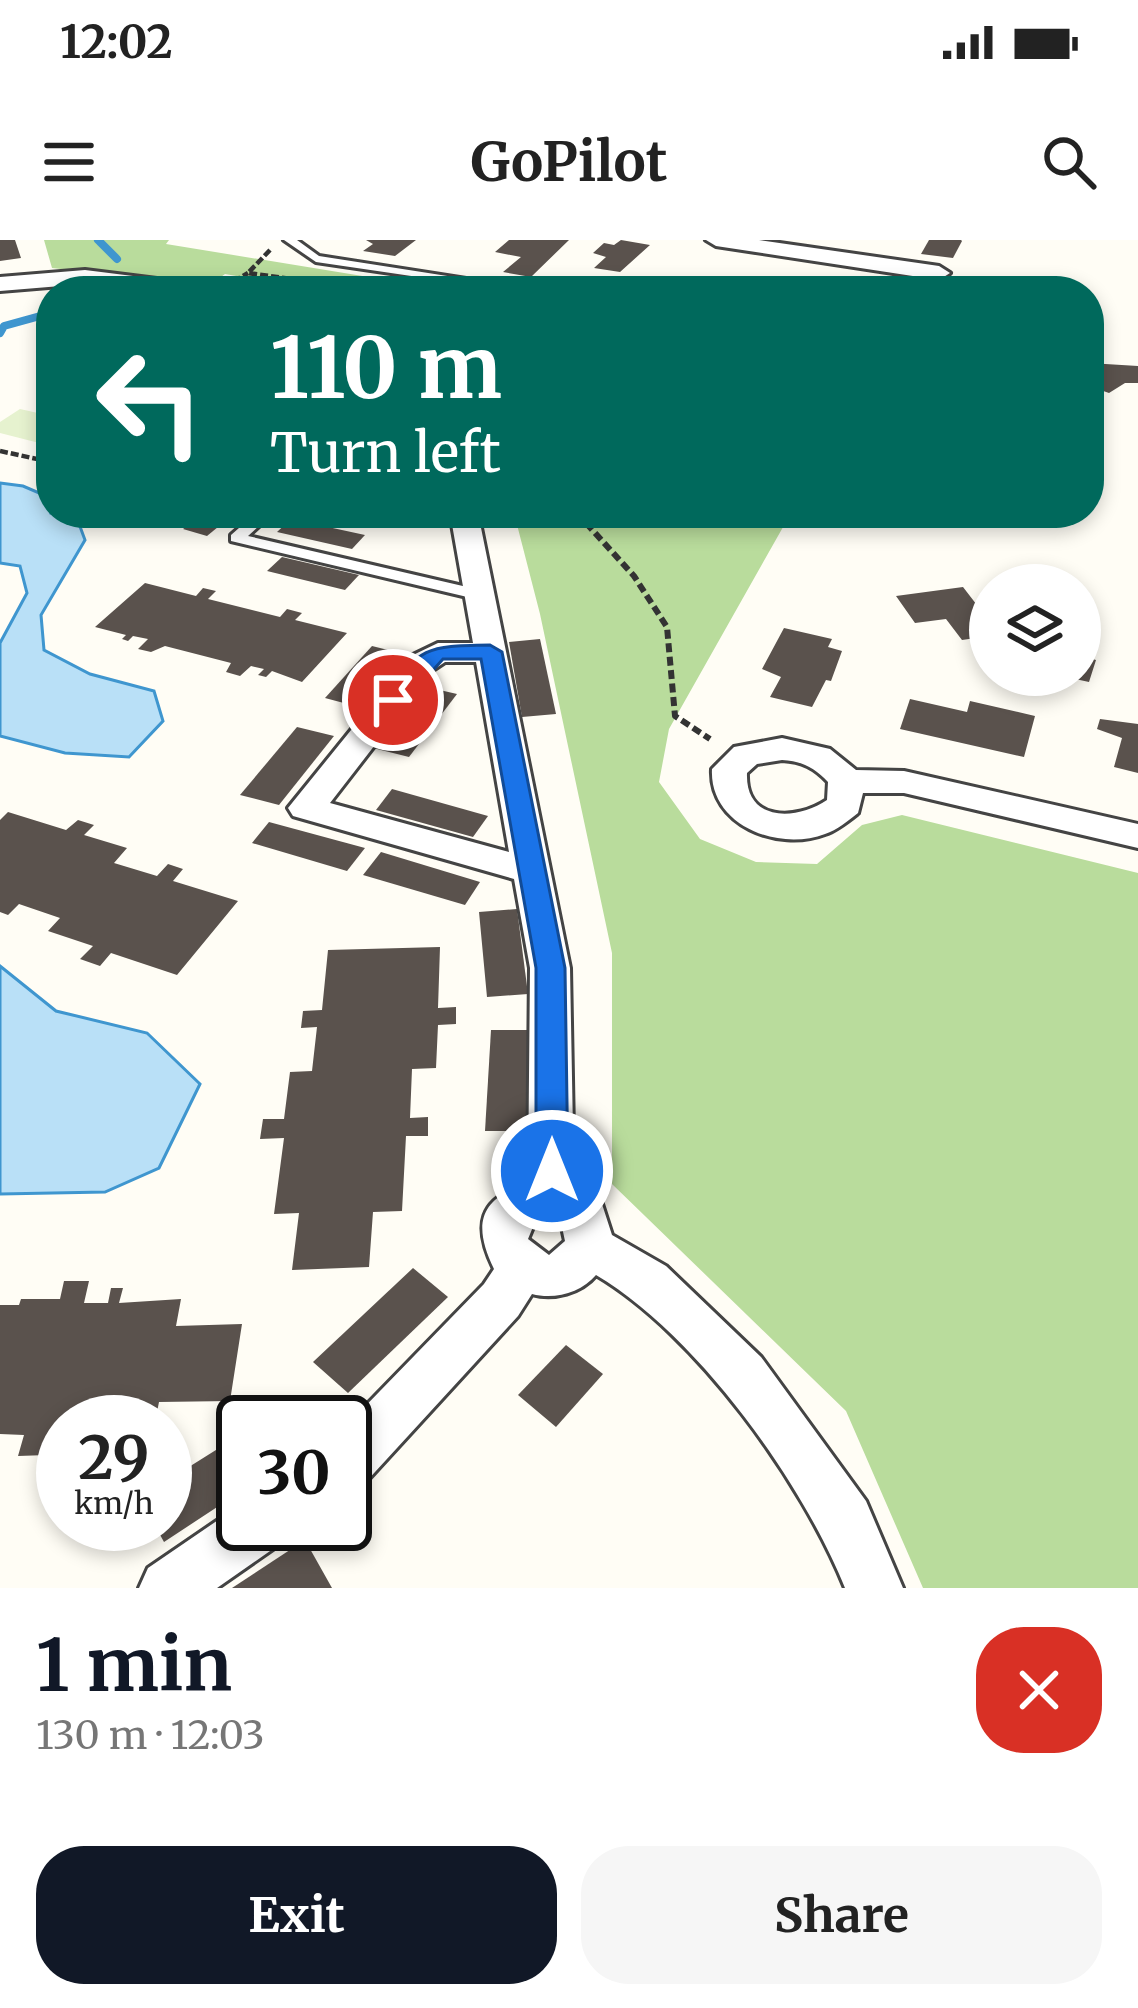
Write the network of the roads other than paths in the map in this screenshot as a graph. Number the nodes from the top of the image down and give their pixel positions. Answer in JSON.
{"nodes":[{"id":1,"x":290,"y":240,"type":"edge"},
{"id":2,"x":716,"y":240,"type":"edge"},
{"id":3,"x":939,"y":273,"type":"dead end"},
{"id":4,"x":434,"y":276,"type":"edge"},
{"id":5,"x":36,"y":281,"type":"edge"},
{"id":6,"x":0,"y":284,"type":"edge"},
{"id":7,"x":248,"y":528,"type":"edge"},
{"id":8,"x":467,"y":528,"type":"edge"},
{"id":9,"x":480,"y":595,"type":"junction"},
{"id":10,"x":490,"y":652,"type":"junction"},
{"id":11,"x":847,"y":781,"type":"junction"},
{"id":12,"x":1138,"y":836,"type":"edge"},
{"id":13,"x":532,"y":871,"type":"junction"},
{"id":14,"x":551,"y":1198,"type":"junction"},
{"id":15,"x":590,"y":1247,"type":"junction"},
{"id":16,"x":521,"y":1269,"type":"junction"},
{"id":17,"x":372,"y":1436,"type":"edge"},
{"id":18,"x":221,"y":1551,"type":"edge"},
{"id":19,"x":168,"y":1588,"type":"edge"},
{"id":20,"x":874,"y":1588,"type":"edge"}],
"edges":[{"from":1,"to":4,"type":"lane"},
{"from":2,"to":3,"type":"street"},
{"from":5,"to":6,"type":"street"},
{"from":7,"to":9,"type":"lane"},
{"from":8,"to":9,"type":"street"},
{"from":9,"to":10,"type":"street"},
{"from":10,"to":13,"type":"street"},
{"from":10,"to":13,"type":"street"},
{"from":11,"to":11,"type":"street"},
{"from":11,"to":12,"type":"street"},
{"from":13,"to":14,"type":"street"},
{"from":14,"to":15,"type":"street"},
{"from":14,"to":16,"type":"street"},
{"from":15,"to":16,"type":"street"},
{"from":15,"to":20,"type":"street"},
{"from":16,"to":17,"type":"street"},
{"from":18,"to":19,"type":"street"}]}
